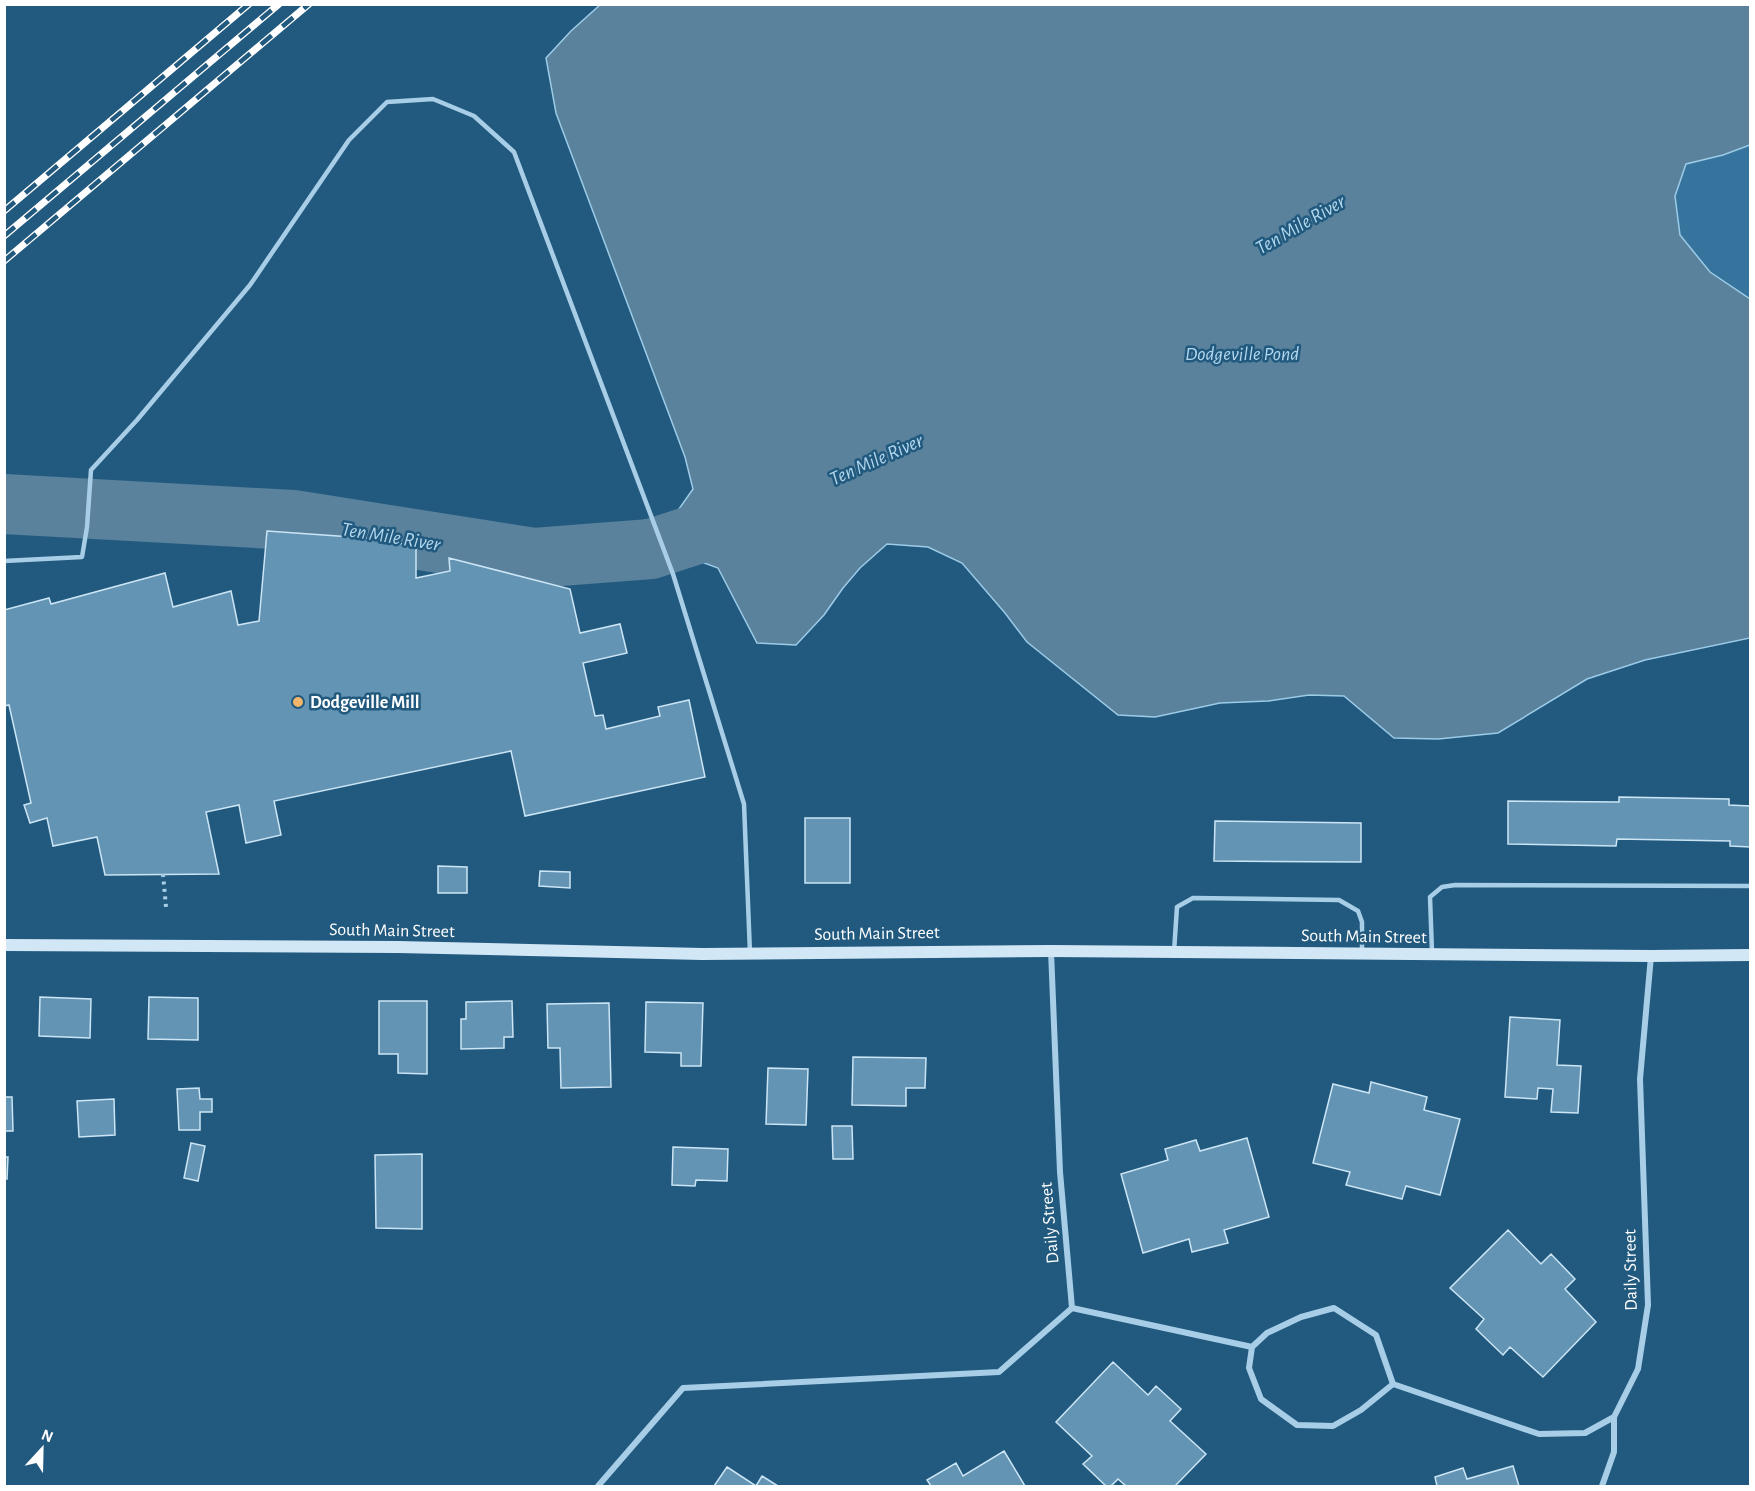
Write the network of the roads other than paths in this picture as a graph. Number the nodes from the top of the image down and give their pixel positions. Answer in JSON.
{"nodes":[{"id":1,"x":4,"y":561,"type":"edge"},
{"id":2,"x":1750,"y":886,"type":"edge"},
{"id":3,"x":4,"y":945,"type":"edge"},
{"id":4,"x":1051,"y":951,"type":"junction"},
{"id":5,"x":1173,"y":952,"type":"junction"},
{"id":6,"x":750,"y":953,"type":"junction"},
{"id":7,"x":1362,"y":954,"type":"junction"},
{"id":8,"x":1432,"y":955,"type":"junction"},
{"id":9,"x":1750,"y":955,"type":"edge"},
{"id":10,"x":1651,"y":956,"type":"junction"},
{"id":11,"x":1072,"y":1308,"type":"junction"},
{"id":12,"x":1252,"y":1347,"type":"junction"},
{"id":13,"x":1393,"y":1384,"type":"junction"},
{"id":14,"x":1614,"y":1417,"type":"junction"},
{"id":15,"x":598,"y":1486,"type":"edge"},
{"id":16,"x":1602,"y":1486,"type":"edge"}],
"edges":[{"from":1,"to":6,"type":"lane"},
{"from":2,"to":8,"type":"lane"},
{"from":3,"to":6,"type":"main road","name":"South Main Street"},
{"from":4,"to":5,"type":"main road","name":"South Main Street"},
{"from":4,"to":6,"type":"main road","name":"South Main Street"},
{"from":4,"to":11,"type":"street","name":"Daily Street"},
{"from":5,"to":7,"type":"main road","name":"South Main Street"},
{"from":5,"to":7,"type":"lane"},
{"from":7,"to":8,"type":"main road","name":"South Main Street"},
{"from":8,"to":10,"type":"main road","name":"South Main Street"},
{"from":9,"to":10,"type":"main road","name":"South Main Street"},
{"from":10,"to":14,"type":"street","name":"Daily Street"},
{"from":11,"to":12,"type":"street"},
{"from":11,"to":15,"type":"street"},
{"from":12,"to":13,"type":"street"},
{"from":12,"to":13,"type":"street"},
{"from":13,"to":14,"type":"street"},
{"from":14,"to":16,"type":"street"}]}
